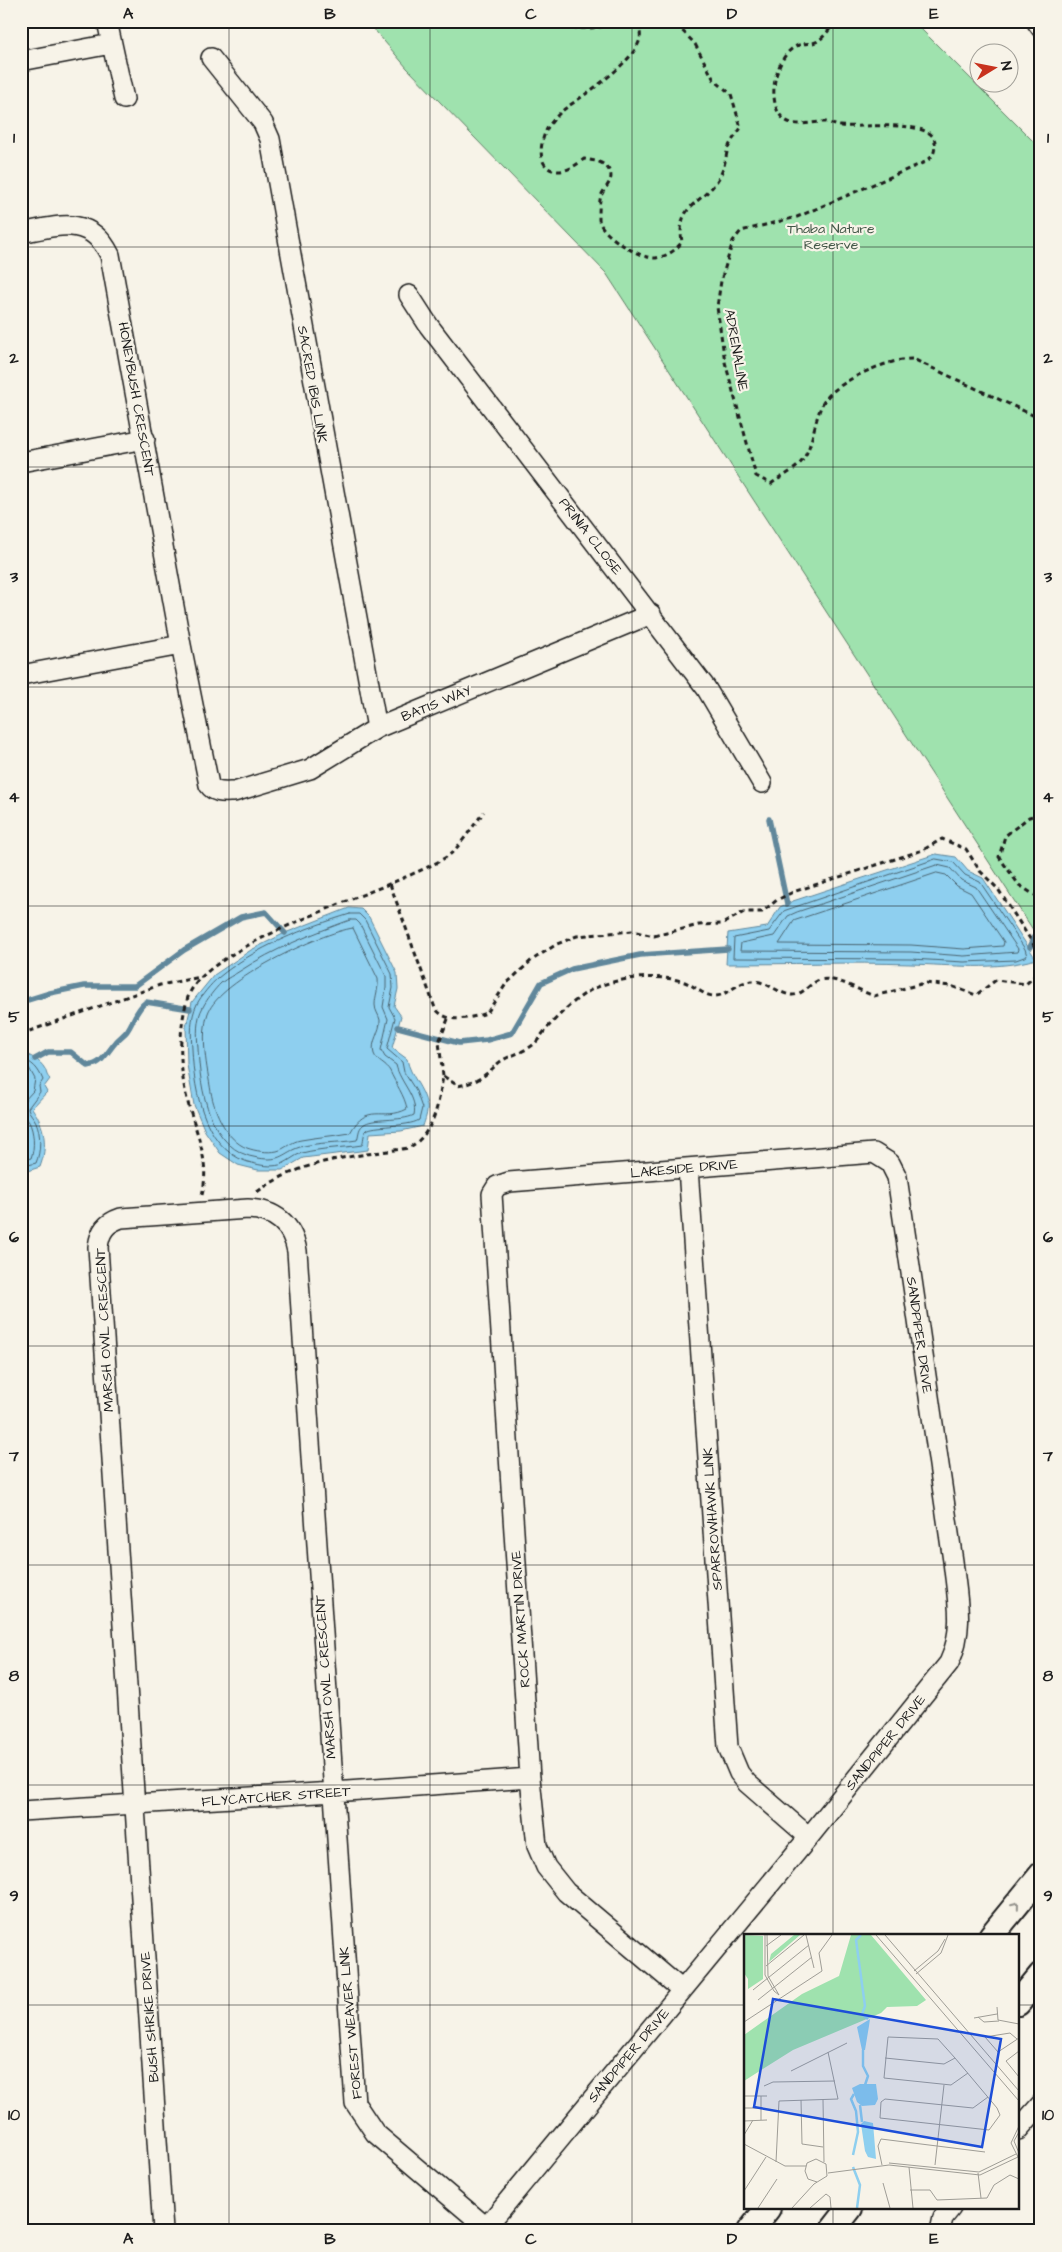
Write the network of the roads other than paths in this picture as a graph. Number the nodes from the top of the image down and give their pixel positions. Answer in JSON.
{"nodes":[{"id":1,"x":107,"y":21,"type":"edge"},
{"id":2,"x":1036,"y":21,"type":"edge"},
{"id":3,"x":1041,"y":28,"type":"edge"},
{"id":4,"x":111,"y":44,"type":"junction"},
{"id":5,"x":211,"y":58,"type":"dead end"},
{"id":6,"x":21,"y":61,"type":"edge"},
{"id":7,"x":124,"y":99,"type":"dead end"},
{"id":8,"x":21,"y":233,"type":"edge"},
{"id":9,"x":409,"y":295,"type":"dead end"},
{"id":10,"x":145,"y":439,"type":"junction"},
{"id":11,"x":21,"y":462,"type":"edge"},
{"id":12,"x":651,"y":614,"type":"junction"},
{"id":13,"x":181,"y":644,"type":"junction"},
{"id":14,"x":21,"y":675,"type":"edge"},
{"id":15,"x":377,"y":728,"type":"junction"},
{"id":16,"x":762,"y":784,"type":"dead end"},
{"id":17,"x":222,"y":792,"type":"joint"},
{"id":18,"x":871,"y":1152,"type":"joint"},
{"id":19,"x":688,"y":1168,"type":"junction"},
{"id":20,"x":497,"y":1186,"type":"joint"},
{"id":21,"x":530,"y":1778,"type":"junction"},
{"id":22,"x":333,"y":1792,"type":"junction"},
{"id":23,"x":135,"y":1804,"type":"junction"},
{"id":24,"x":21,"y":1811,"type":"edge"},
{"id":25,"x":809,"y":1837,"type":"junction"},
{"id":26,"x":1041,"y":1875,"type":"edge"},
{"id":27,"x":993,"y":1934,"type":"edge"},
{"id":28,"x":1041,"y":1975,"type":"edge"},
{"id":29,"x":682,"y":1990,"type":"junction"},
{"id":30,"x":1020,"y":2001,"type":"edge"},
{"id":31,"x":1041,"y":2104,"type":"edge"},
{"id":32,"x":1020,"y":2128,"type":"edge"},
{"id":33,"x":766,"y":2210,"type":"edge"},
{"id":34,"x":848,"y":2210,"type":"edge"},
{"id":35,"x":949,"y":2210,"type":"edge"},
{"id":36,"x":485,"y":2229,"type":"edge"},
{"id":37,"x":164,"y":2231,"type":"edge"},
{"id":38,"x":750,"y":2231,"type":"edge"},
{"id":39,"x":832,"y":2231,"type":"edge"},
{"id":40,"x":940,"y":2231,"type":"edge"}],
"edges":[{"from":1,"to":4,"type":"street"},
{"from":2,"to":3,"type":"street"},
{"from":4,"to":6,"type":"street"},
{"from":4,"to":7,"type":"street"},
{"from":5,"to":15,"type":"street","name":"SACRED IBIS LINK"},
{"from":8,"to":10,"type":"street","name":"HONEYBUSH CRESCENT"},
{"from":9,"to":12,"type":"street","name":"PRINIA CLOSE"},
{"from":10,"to":11,"type":"street"},
{"from":10,"to":13,"type":"street","name":"HONEYBUSH CRESCENT"},
{"from":12,"to":15,"type":"street","name":"BATIS WAY"},
{"from":12,"to":16,"type":"street","name":"PRINIA CLOSE"},
{"from":13,"to":14,"type":"street"},
{"from":13,"to":17,"type":"street","name":"HONEYBUSH CRESCENT"},
{"from":15,"to":17,"type":"street","name":"BATIS WAY"},
{"from":18,"to":19,"type":"street","name":"LAKESIDE DRIVE"},
{"from":18,"to":25,"type":"street","name":"SANDPIPER DRIVE"},
{"from":19,"to":20,"type":"street","name":"LAKESIDE DRIVE"},
{"from":19,"to":25,"type":"street","name":"SPARROWHAWK LINK"},
{"from":20,"to":21,"type":"street","name":"ROCK MARTIN DRIVE"},
{"from":21,"to":22,"type":"street","name":"FLYCATCHER STREET"},
{"from":21,"to":29,"type":"street","name":"ROCK MARTIN DRIVE"},
{"from":22,"to":23,"type":"street","name":"FLYCATCHER STREET"},
{"from":22,"to":23,"type":"street","name":"MARSH OWL CRESCENT"},
{"from":22,"to":36,"type":"street","name":"FOREST WEAVER LINK"},
{"from":23,"to":24,"type":"street","name":"FLYCATCHER STREET"},
{"from":23,"to":37,"type":"street","name":"BUSH SHRIKE DRIVE"},
{"from":25,"to":29,"type":"street","name":"SANDPIPER DRIVE"},
{"from":27,"to":26,"type":"main road","one_way":true},
{"from":28,"to":30,"type":"main road"},
{"from":29,"to":36,"type":"street","name":"SANDPIPER DRIVE"},
{"from":31,"to":32,"type":"street"},
{"from":33,"to":38,"type":"main road"},
{"from":34,"to":39,"type":"main road"},
{"from":35,"to":40,"type":"street"}]}
